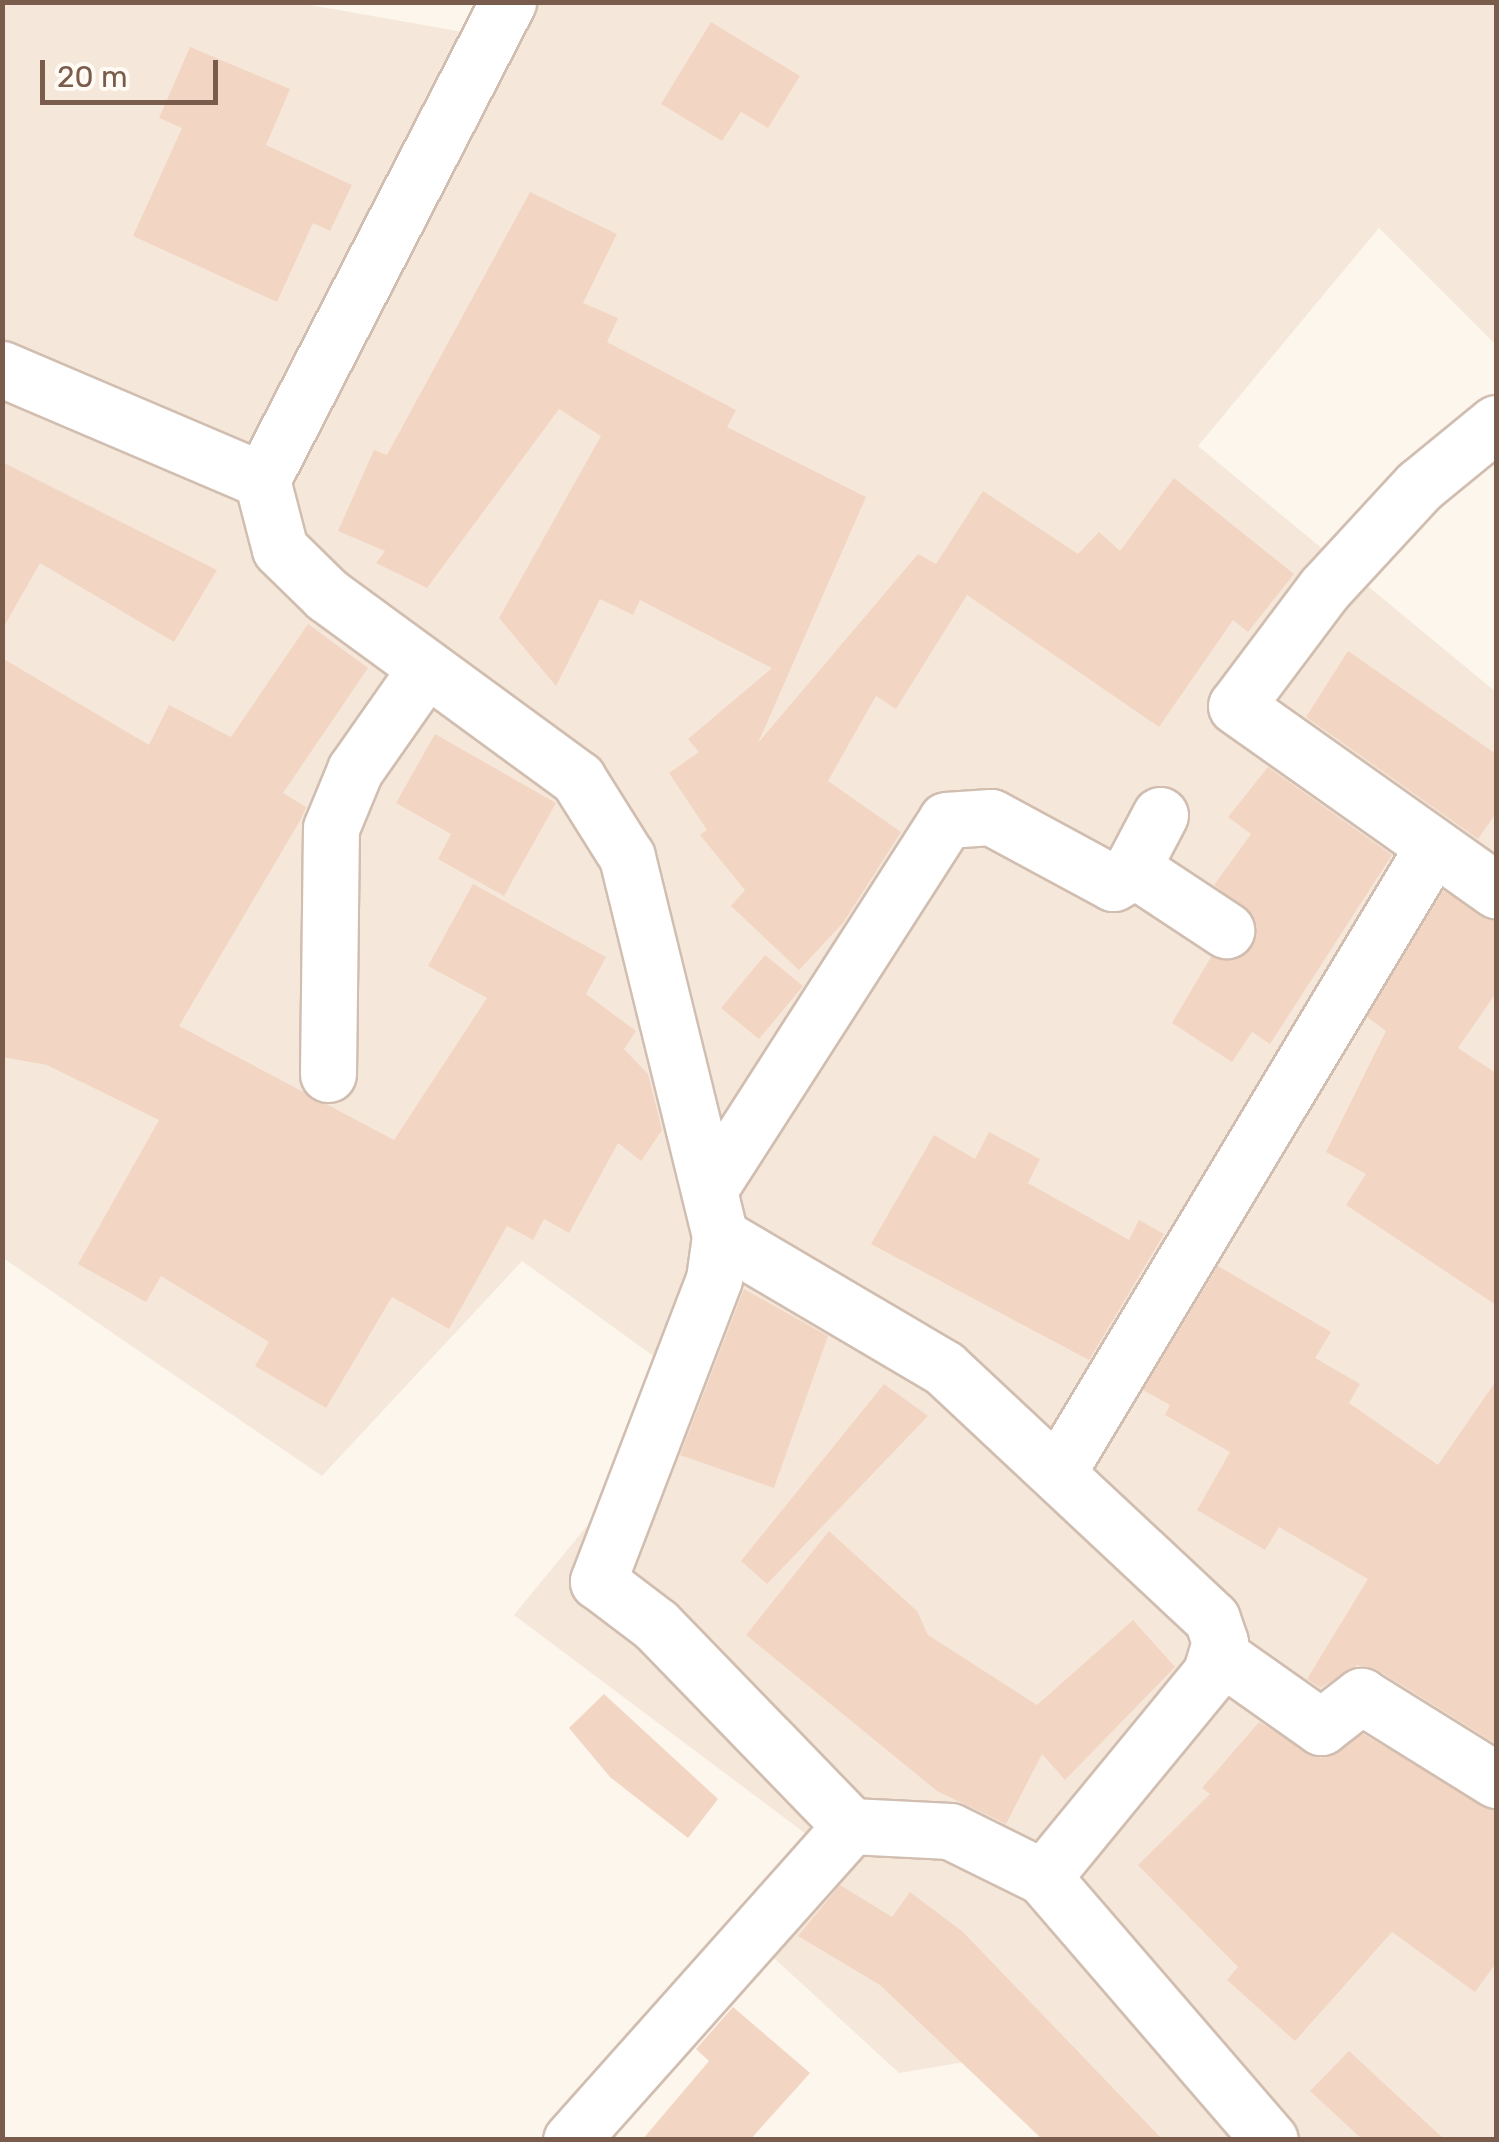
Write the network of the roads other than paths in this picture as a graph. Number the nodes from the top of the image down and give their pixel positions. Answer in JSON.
{"nodes":[{"id":1,"x":508,"y":2,"type":"edge"},
{"id":2,"x":2,"y":370,"type":"edge"},
{"id":3,"x":1496,"y":423,"type":"edge"},
{"id":4,"x":262,"y":480,"type":"junction"},
{"id":5,"x":426,"y":670,"type":"junction"},
{"id":6,"x":1160,"y":815,"type":"dead end"},
{"id":7,"x":1433,"y":847,"type":"junction"},
{"id":8,"x":1136,"y":871,"type":"junction"},
{"id":9,"x":1496,"y":890,"type":"edge"},
{"id":10,"x":1226,"y":930,"type":"dead end"},
{"id":11,"x":328,"y":1074,"type":"dead end"},
{"id":12,"x":715,"y":1212,"type":"junction"},
{"id":13,"x":1059,"y":1470,"type":"junction"},
{"id":14,"x":1219,"y":1655,"type":"junction"},
{"id":15,"x":1496,"y":1780,"type":"edge"},
{"id":16,"x":851,"y":1826,"type":"junction"},
{"id":17,"x":1043,"y":1878,"type":"junction"},
{"id":18,"x":571,"y":2140,"type":"edge"},
{"id":19,"x":1270,"y":2140,"type":"edge"}],
"edges":[{"from":1,"to":4,"type":"street"},
{"from":2,"to":4,"type":"street"},
{"from":3,"to":7,"type":"street"},
{"from":4,"to":5,"type":"street"},
{"from":5,"to":11,"type":"street"},
{"from":5,"to":12,"type":"street"},
{"from":6,"to":8,"type":"street"},
{"from":7,"to":9,"type":"street"},
{"from":7,"to":13,"type":"street"},
{"from":8,"to":10,"type":"street"},
{"from":8,"to":12,"type":"street"},
{"from":12,"to":13,"type":"street"},
{"from":12,"to":16,"type":"street"},
{"from":13,"to":14,"type":"street"},
{"from":14,"to":15,"type":"street"},
{"from":14,"to":17,"type":"street"},
{"from":16,"to":17,"type":"street"},
{"from":16,"to":18,"type":"street"},
{"from":17,"to":19,"type":"street"}]}
